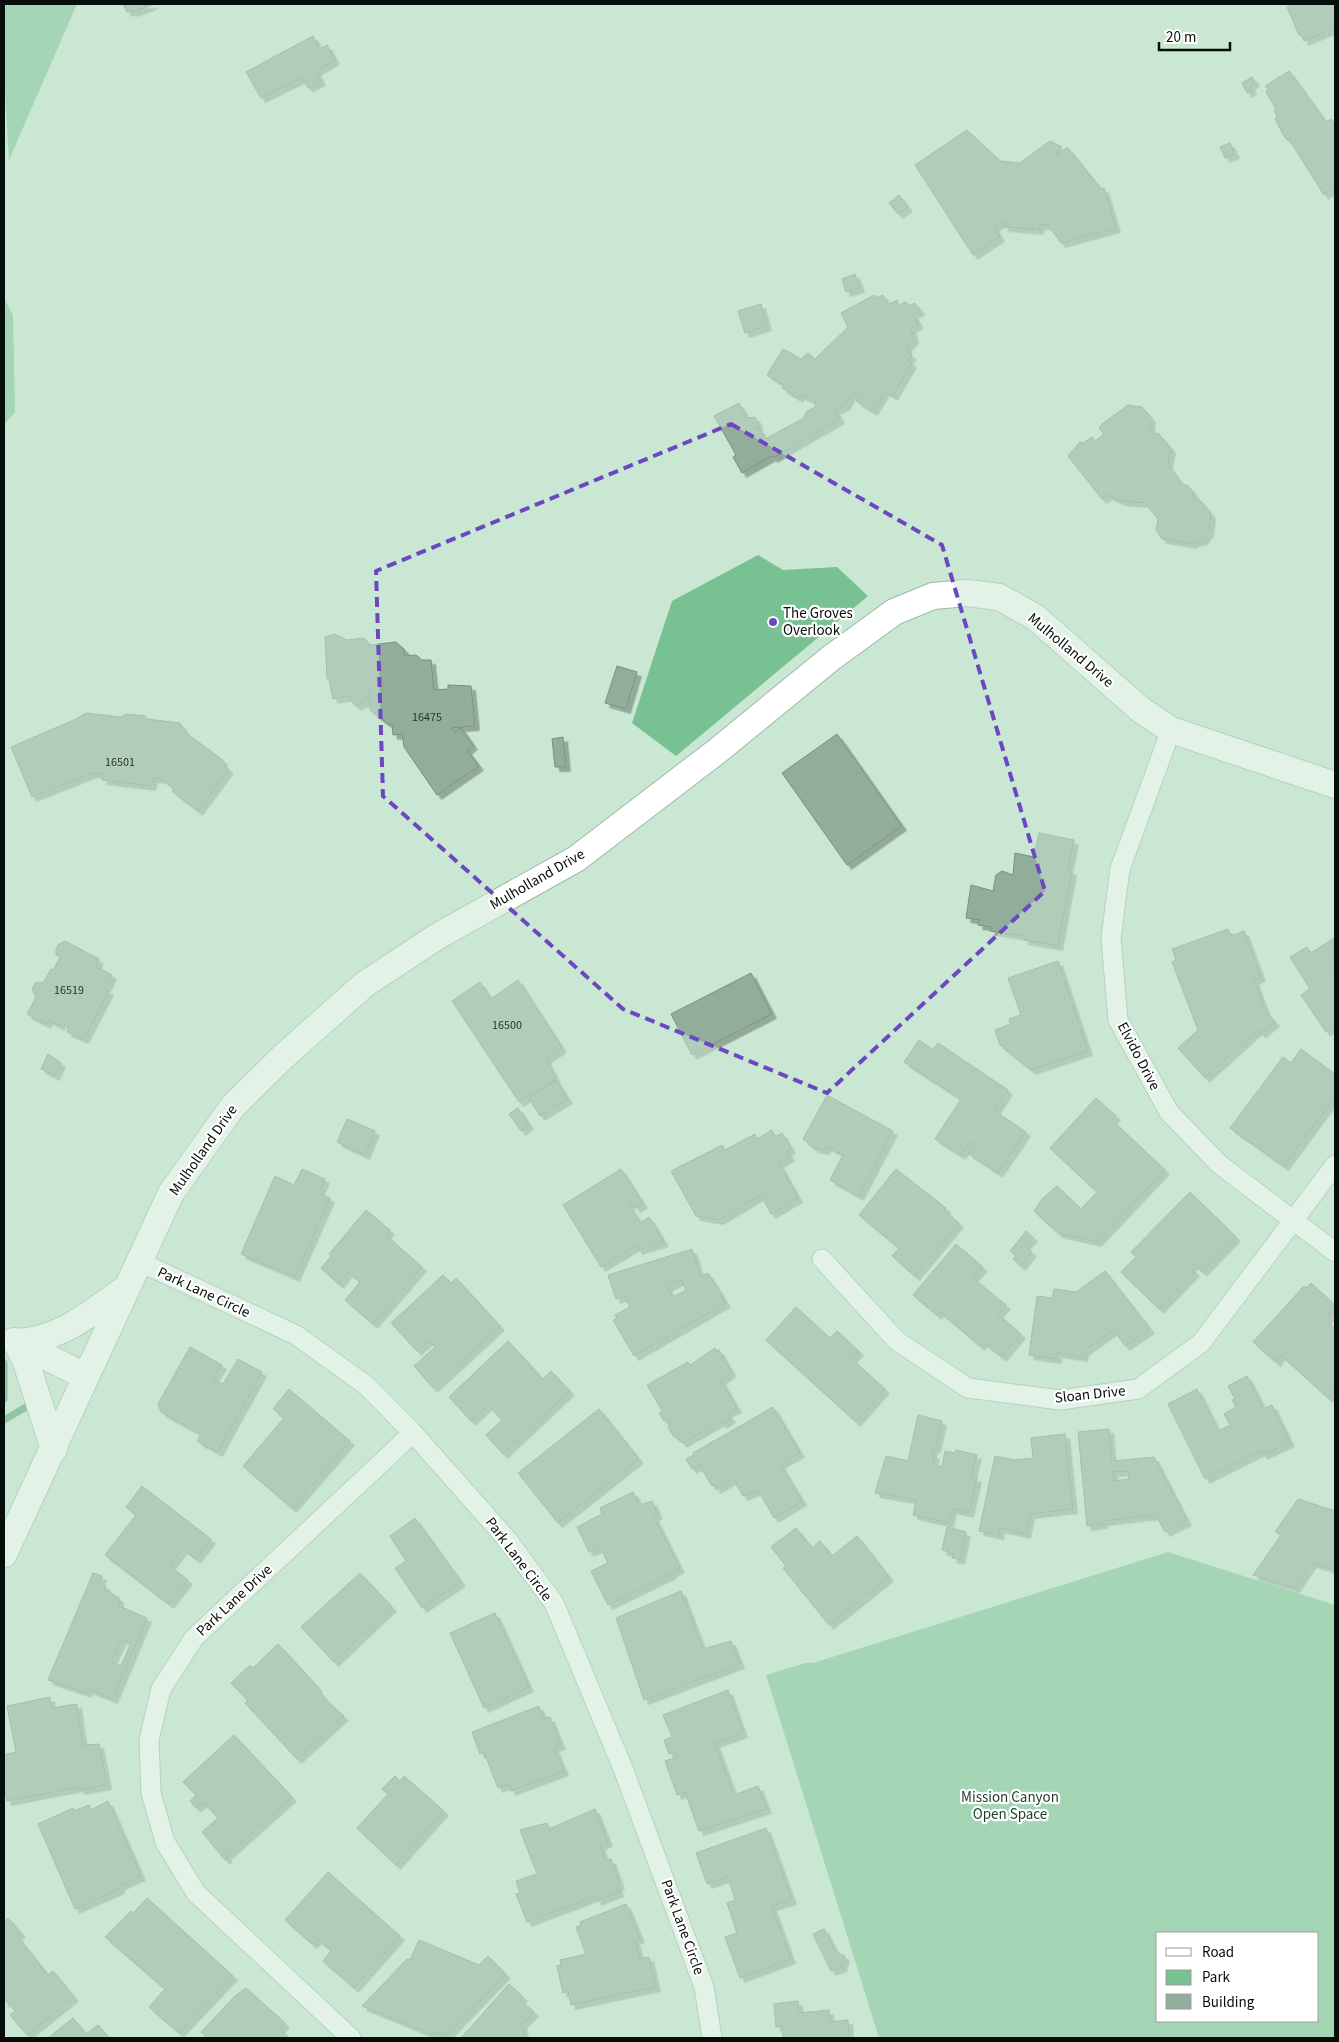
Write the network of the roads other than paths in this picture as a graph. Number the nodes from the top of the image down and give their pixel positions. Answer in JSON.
{"nodes":[{"id":1,"x":1171,"y":730,"type":"junction"},
{"id":2,"x":1335,"y":785,"type":"edge"},
{"id":3,"x":1335,"y":1165,"type":"edge"},
{"id":4,"x":1292,"y":1220,"type":"junction"},
{"id":5,"x":1335,"y":1252,"type":"edge"},
{"id":6,"x":822,"y":1259,"type":"dead end"},
{"id":7,"x":140,"y":1262,"type":"junction"},
{"id":8,"x":126,"y":1289,"type":"junction"},
{"id":9,"x":10,"y":1340,"type":"edge"},
{"id":10,"x":85,"y":1376,"type":"junction"},
{"id":11,"x":413,"y":1433,"type":"junction"},
{"id":12,"x":54,"y":1449,"type":"junction"},
{"id":13,"x":4,"y":1554,"type":"edge"},
{"id":14,"x":351,"y":2038,"type":"edge"},
{"id":15,"x":712,"y":2038,"type":"edge"}],
"edges":[{"from":1,"to":2,"type":"main road","name":"Mulholland Drive"},
{"from":1,"to":4,"type":"street","name":"Elvido Drive"},
{"from":1,"to":7,"type":"main road","name":"Mulholland Drive"},
{"from":3,"to":4,"type":"street","name":"Sloan Drive"},
{"from":4,"to":5,"type":"street","name":"Elvido Drive"},
{"from":4,"to":6,"type":"street","name":"Sloan Drive"},
{"from":7,"to":8,"type":"main road","name":"Mulholland Drive"},
{"from":7,"to":11,"type":"street","name":"Park Lane Circle"},
{"from":8,"to":9,"type":"main road"},
{"from":8,"to":10,"type":"main road","name":"Mulholland Drive"},
{"from":9,"to":10,"type":"main road"},
{"from":9,"to":12,"type":"main road"},
{"from":10,"to":12,"type":"main road","name":"Mulholland Drive"},
{"from":11,"to":14,"type":"street","name":"Park Lane Drive"},
{"from":11,"to":15,"type":"street","name":"Park Lane Circle"},
{"from":12,"to":13,"type":"main road","name":"Mulholland Drive"}]}
